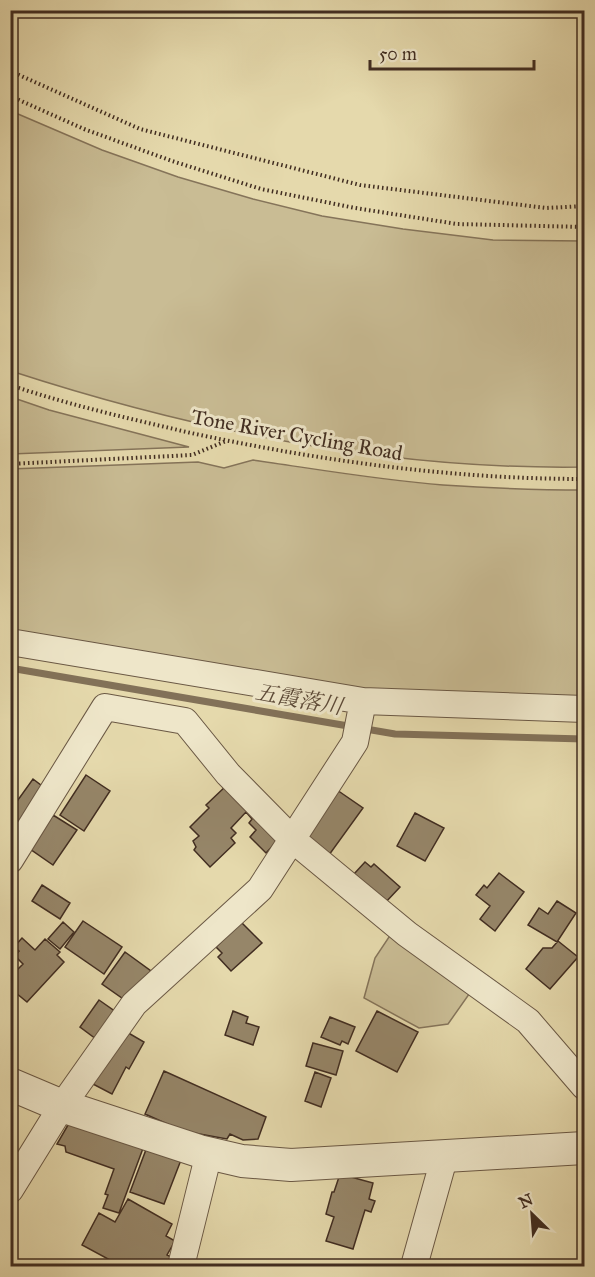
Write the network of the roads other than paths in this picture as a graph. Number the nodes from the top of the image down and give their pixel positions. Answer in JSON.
{"nodes":[{"id":1,"x":10,"y":642,"type":"edge"},
{"id":2,"x":362,"y":708,"type":"junction"},
{"id":3,"x":585,"y":709,"type":"edge"},
{"id":4,"x":292,"y":839,"type":"junction"},
{"id":5,"x":10,"y":860,"type":"edge"},
{"id":6,"x":10,"y":1084,"type":"edge"},
{"id":7,"x":585,"y":1086,"type":"edge"},
{"id":8,"x":62,"y":1106,"type":"junction"},
{"id":9,"x":585,"y":1149,"type":"edge"},
{"id":10,"x":209,"y":1153,"type":"junction"},
{"id":11,"x":445,"y":1155,"type":"junction"},
{"id":12,"x":10,"y":1190,"type":"edge"},
{"id":13,"x":181,"y":1266,"type":"edge"},
{"id":14,"x":414,"y":1266,"type":"edge"}],
"edges":[{"from":1,"to":2,"type":"street"},
{"from":2,"to":3,"type":"street"},
{"from":2,"to":4,"type":"street"},
{"from":4,"to":5,"type":"street"},
{"from":4,"to":7,"type":"street"},
{"from":4,"to":8,"type":"street"},
{"from":6,"to":8,"type":"street"},
{"from":8,"to":10,"type":"street"},
{"from":8,"to":12,"type":"street"},
{"from":9,"to":11,"type":"street"},
{"from":10,"to":11,"type":"street"},
{"from":10,"to":13,"type":"street"},
{"from":11,"to":14,"type":"street"}]}
